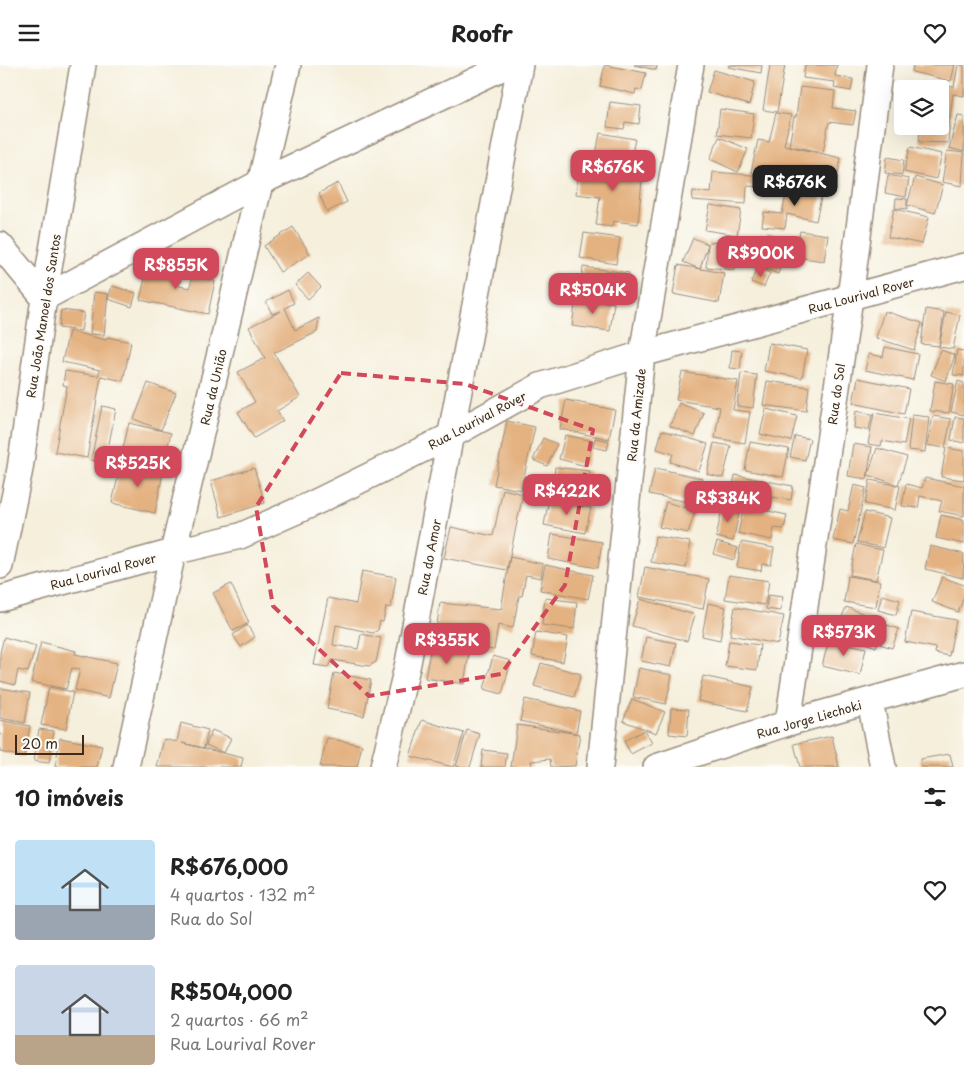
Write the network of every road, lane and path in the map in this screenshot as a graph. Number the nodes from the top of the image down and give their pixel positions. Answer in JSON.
{"nodes":[{"id":1,"x":288,"y":65,"type":"edge"},
{"id":2,"x":460,"y":65,"type":"edge"},
{"id":3,"x":508,"y":65,"type":"edge"},
{"id":4,"x":520,"y":65,"type":"edge"},
{"id":5,"x":691,"y":65,"type":"edge"},
{"id":6,"x":880,"y":65,"type":"edge"},
{"id":7,"x":77,"y":71,"type":"edge"},
{"id":8,"x":454,"y":91,"type":"junction"},
{"id":9,"x":261,"y":182,"type":"junction"},
{"id":10,"x":0,"y":245,"type":"edge"},
{"id":11,"x":964,"y":266,"type":"edge"},
{"id":12,"x":44,"y":298,"type":"junction"},
{"id":13,"x":850,"y":298,"type":"junction"},
{"id":14,"x":642,"y":354,"type":"junction"},
{"id":15,"x":452,"y":435,"type":"junction"},
{"id":16,"x":0,"y":454,"type":"edge"},
{"id":17,"x":20,"y":469,"type":"junction"},
{"id":18,"x":173,"y":552,"type":"junction"},
{"id":19,"x":0,"y":566,"type":"edge"},
{"id":20,"x":0,"y":599,"type":"edge"},
{"id":21,"x":964,"y":673,"type":"edge"},
{"id":22,"x":870,"y":701,"type":"junction"},
{"id":23,"x":788,"y":723,"type":"junction"},
{"id":24,"x":126,"y":767,"type":"edge"},
{"id":25,"x":383,"y":767,"type":"edge"},
{"id":26,"x":600,"y":767,"type":"edge"},
{"id":27,"x":656,"y":767,"type":"edge"},
{"id":28,"x":883,"y":767,"type":"edge"}],
"edges":[{"from":1,"to":9,"type":"street","name":"Rua da União"},
{"from":2,"to":8,"type":"street"},
{"from":3,"to":8,"type":"street"},
{"from":4,"to":15,"type":"street","name":"Rua do Amor"},
{"from":5,"to":14,"type":"street","name":"Rua da Amizade"},
{"from":6,"to":13,"type":"street","name":"Rua do Sol"},
{"from":7,"to":12,"type":"street","name":"Rua João Manoel dos Santos"},
{"from":8,"to":9,"type":"street"},
{"from":9,"to":12,"type":"street"},
{"from":9,"to":18,"type":"street","name":"Rua da União"},
{"from":10,"to":12,"type":"street"},
{"from":11,"to":13,"type":"street","name":"Rua Lourival Rover"},
{"from":12,"to":17,"type":"street","name":"Rua João Manoel dos Santos"},
{"from":13,"to":14,"type":"street","name":"Rua Lourival Rover"},
{"from":13,"to":23,"type":"street","name":"Rua do Sol"},
{"from":14,"to":15,"type":"street","name":"Rua Lourival Rover"},
{"from":14,"to":26,"type":"street","name":"Rua da Amizade"},
{"from":15,"to":18,"type":"street","name":"Rua Lourival Rover"},
{"from":15,"to":25,"type":"street","name":"Rua do Amor"},
{"from":16,"to":17,"type":"street"},
{"from":17,"to":19,"type":"street","name":"Rua João Manoel dos Santos"},
{"from":18,"to":20,"type":"street","name":"Rua Lourival Rover"},
{"from":18,"to":24,"type":"street","name":"Rua da União"},
{"from":21,"to":22,"type":"street","name":"Rua Jorge Liechoki"},
{"from":22,"to":23,"type":"street","name":"Rua Jorge Liechoki"},
{"from":22,"to":28,"type":"street"},
{"from":23,"to":27,"type":"street","name":"Rua Jorge Liechoki"}]}
